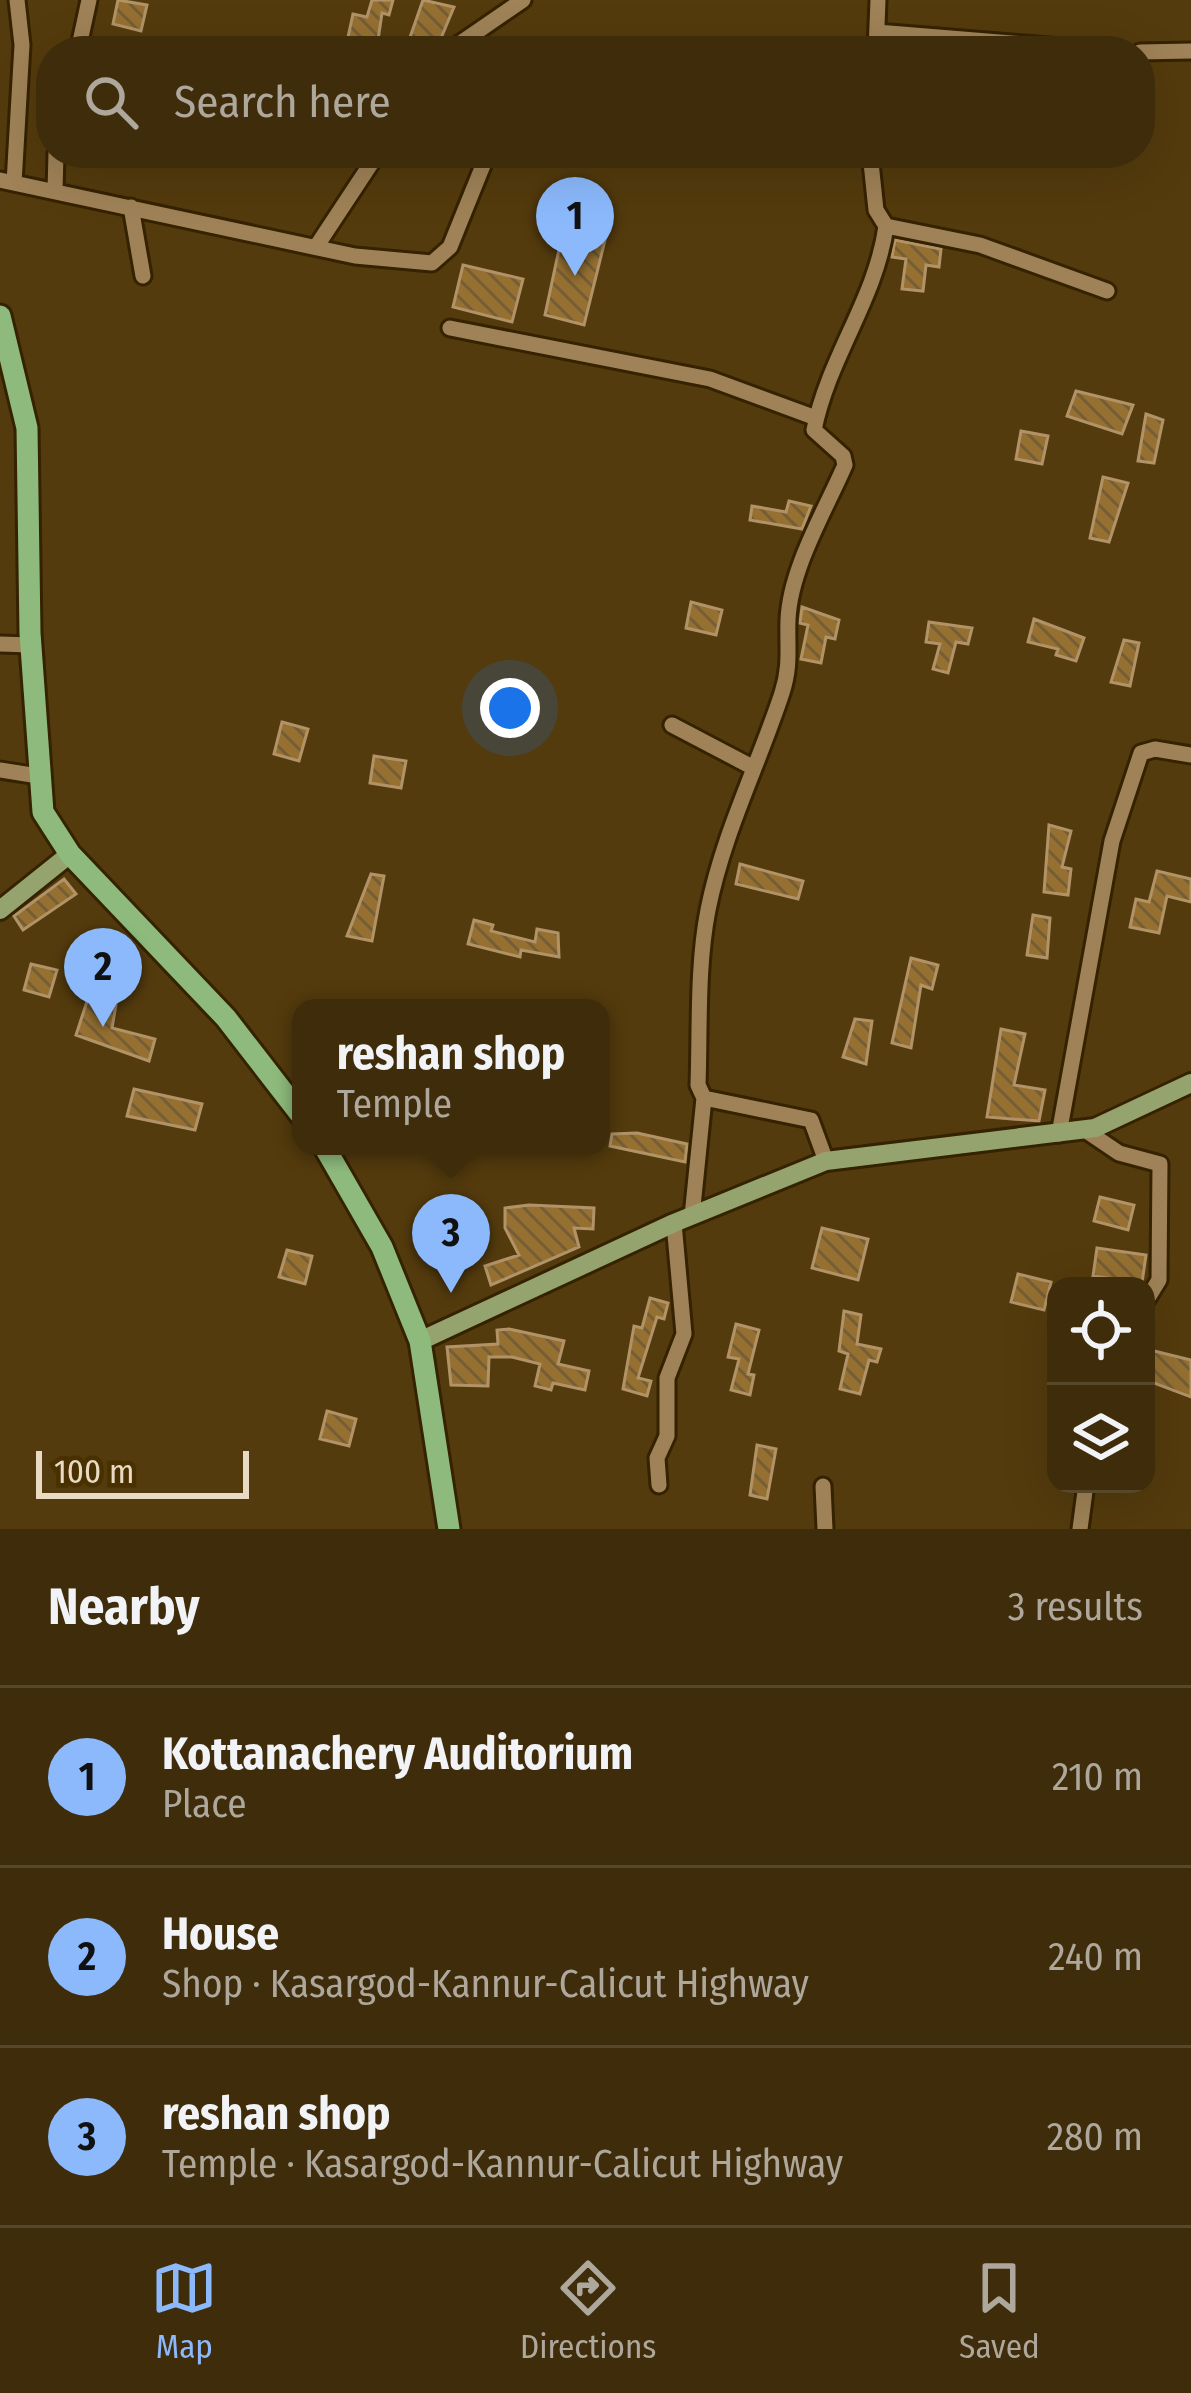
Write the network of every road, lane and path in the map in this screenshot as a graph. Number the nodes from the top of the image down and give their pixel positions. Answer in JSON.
{"nodes":[{"id":1,"x":17,"y":0,"type":"edge"},
{"id":2,"x":89,"y":0,"type":"edge"},
{"id":3,"x":523,"y":0,"type":"edge"},
{"id":4,"x":878,"y":0,"type":"edge"},
{"id":5,"x":878,"y":32,"type":"junction"},
{"id":6,"x":81,"y":36,"type":"edge"},
{"id":7,"x":471,"y":36,"type":"edge"},
{"id":8,"x":878,"y":36,"type":"edge"},
{"id":9,"x":927,"y":36,"type":"edge"},
{"id":10,"x":1191,"y":51,"type":"edge"},
{"id":11,"x":1155,"y":52,"type":"edge"},
{"id":12,"x":56,"y":168,"type":"edge"},
{"id":13,"x":368,"y":168,"type":"edge"},
{"id":14,"x":482,"y":168,"type":"edge"},
{"id":15,"x":872,"y":168,"type":"edge"},
{"id":16,"x":7,"y":181,"type":"edge"},
{"id":17,"x":55,"y":191,"type":"junction"},
{"id":18,"x":131,"y":207,"type":"junction"},
{"id":19,"x":886,"y":226,"type":"junction"},
{"id":20,"x":316,"y":247,"type":"junction"},
{"id":21,"x":143,"y":276,"type":"dead end"},
{"id":22,"x":1107,"y":291,"type":"dead end"},
{"id":23,"x":0,"y":316,"type":"edge"},
{"id":24,"x":450,"y":328,"type":"dead end"},
{"id":25,"x":816,"y":418,"type":"junction"},
{"id":26,"x":0,"y":644,"type":"edge"},
{"id":27,"x":31,"y":645,"type":"junction"},
{"id":28,"x":672,"y":725,"type":"dead end"},
{"id":29,"x":1191,"y":755,"type":"edge"},
{"id":30,"x":752,"y":767,"type":"junction"},
{"id":31,"x":0,"y":770,"type":"edge"},
{"id":32,"x":38,"y":776,"type":"junction"},
{"id":33,"x":70,"y":854,"type":"junction"},
{"id":34,"x":0,"y":910,"type":"edge"},
{"id":35,"x":1191,"y":1083,"type":"edge"},
{"id":36,"x":704,"y":1098,"type":"junction"},
{"id":37,"x":292,"y":1103,"type":"edge"},
{"id":38,"x":1085,"y":1130,"type":"junction"},
{"id":39,"x":1059,"y":1134,"type":"junction"},
{"id":40,"x":329,"y":1155,"type":"edge"},
{"id":41,"x":826,"y":1161,"type":"junction"},
{"id":42,"x":683,"y":1219,"type":"junction"},
{"id":43,"x":1155,"y":1286,"type":"edge"},
{"id":44,"x":420,"y":1341,"type":"junction"},
{"id":45,"x":659,"y":1484,"type":"dead end"},
{"id":46,"x":823,"y":1486,"type":"dead end"},
{"id":47,"x":1085,"y":1493,"type":"edge"},
{"id":48,"x":448,"y":1529,"type":"edge"},
{"id":49,"x":825,"y":1529,"type":"edge"},
{"id":50,"x":1080,"y":1529,"type":"edge"}],
"edges":[{"from":1,"to":16,"type":"street"},
{"from":2,"to":6,"type":"street"},
{"from":3,"to":7,"type":"street"},
{"from":4,"to":5,"type":"street"},
{"from":5,"to":8,"type":"street"},
{"from":5,"to":9,"type":"street"},
{"from":10,"to":11,"type":"street"},
{"from":12,"to":17,"type":"street"},
{"from":13,"to":20,"type":"street"},
{"from":14,"to":20,"type":"street"},
{"from":15,"to":19,"type":"street"},
{"from":16,"to":17,"type":"street"},
{"from":17,"to":18,"type":"street"},
{"from":18,"to":20,"type":"street"},
{"from":18,"to":21,"type":"street"},
{"from":19,"to":22,"type":"street"},
{"from":19,"to":25,"type":"street"},
{"from":23,"to":27,"type":"highway"},
{"from":24,"to":25,"type":"street"},
{"from":25,"to":30,"type":"street"},
{"from":26,"to":27,"type":"street"},
{"from":27,"to":32,"type":"highway"},
{"from":28,"to":30,"type":"street"},
{"from":29,"to":39,"type":"street"},
{"from":30,"to":36,"type":"street"},
{"from":31,"to":32,"type":"street"},
{"from":32,"to":33,"type":"highway"},
{"from":33,"to":34,"type":"main road"},
{"from":33,"to":37,"type":"highway"},
{"from":35,"to":38,"type":"main road"},
{"from":36,"to":41,"type":"street"},
{"from":36,"to":42,"type":"street"},
{"from":38,"to":39,"type":"main road"},
{"from":38,"to":43,"type":"street"},
{"from":39,"to":41,"type":"main road"},
{"from":40,"to":44,"type":"highway"},
{"from":41,"to":42,"type":"main road"},
{"from":42,"to":44,"type":"main road"},
{"from":42,"to":45,"type":"street"},
{"from":44,"to":48,"type":"highway"},
{"from":46,"to":49,"type":"street"},
{"from":47,"to":50,"type":"street"}]}
